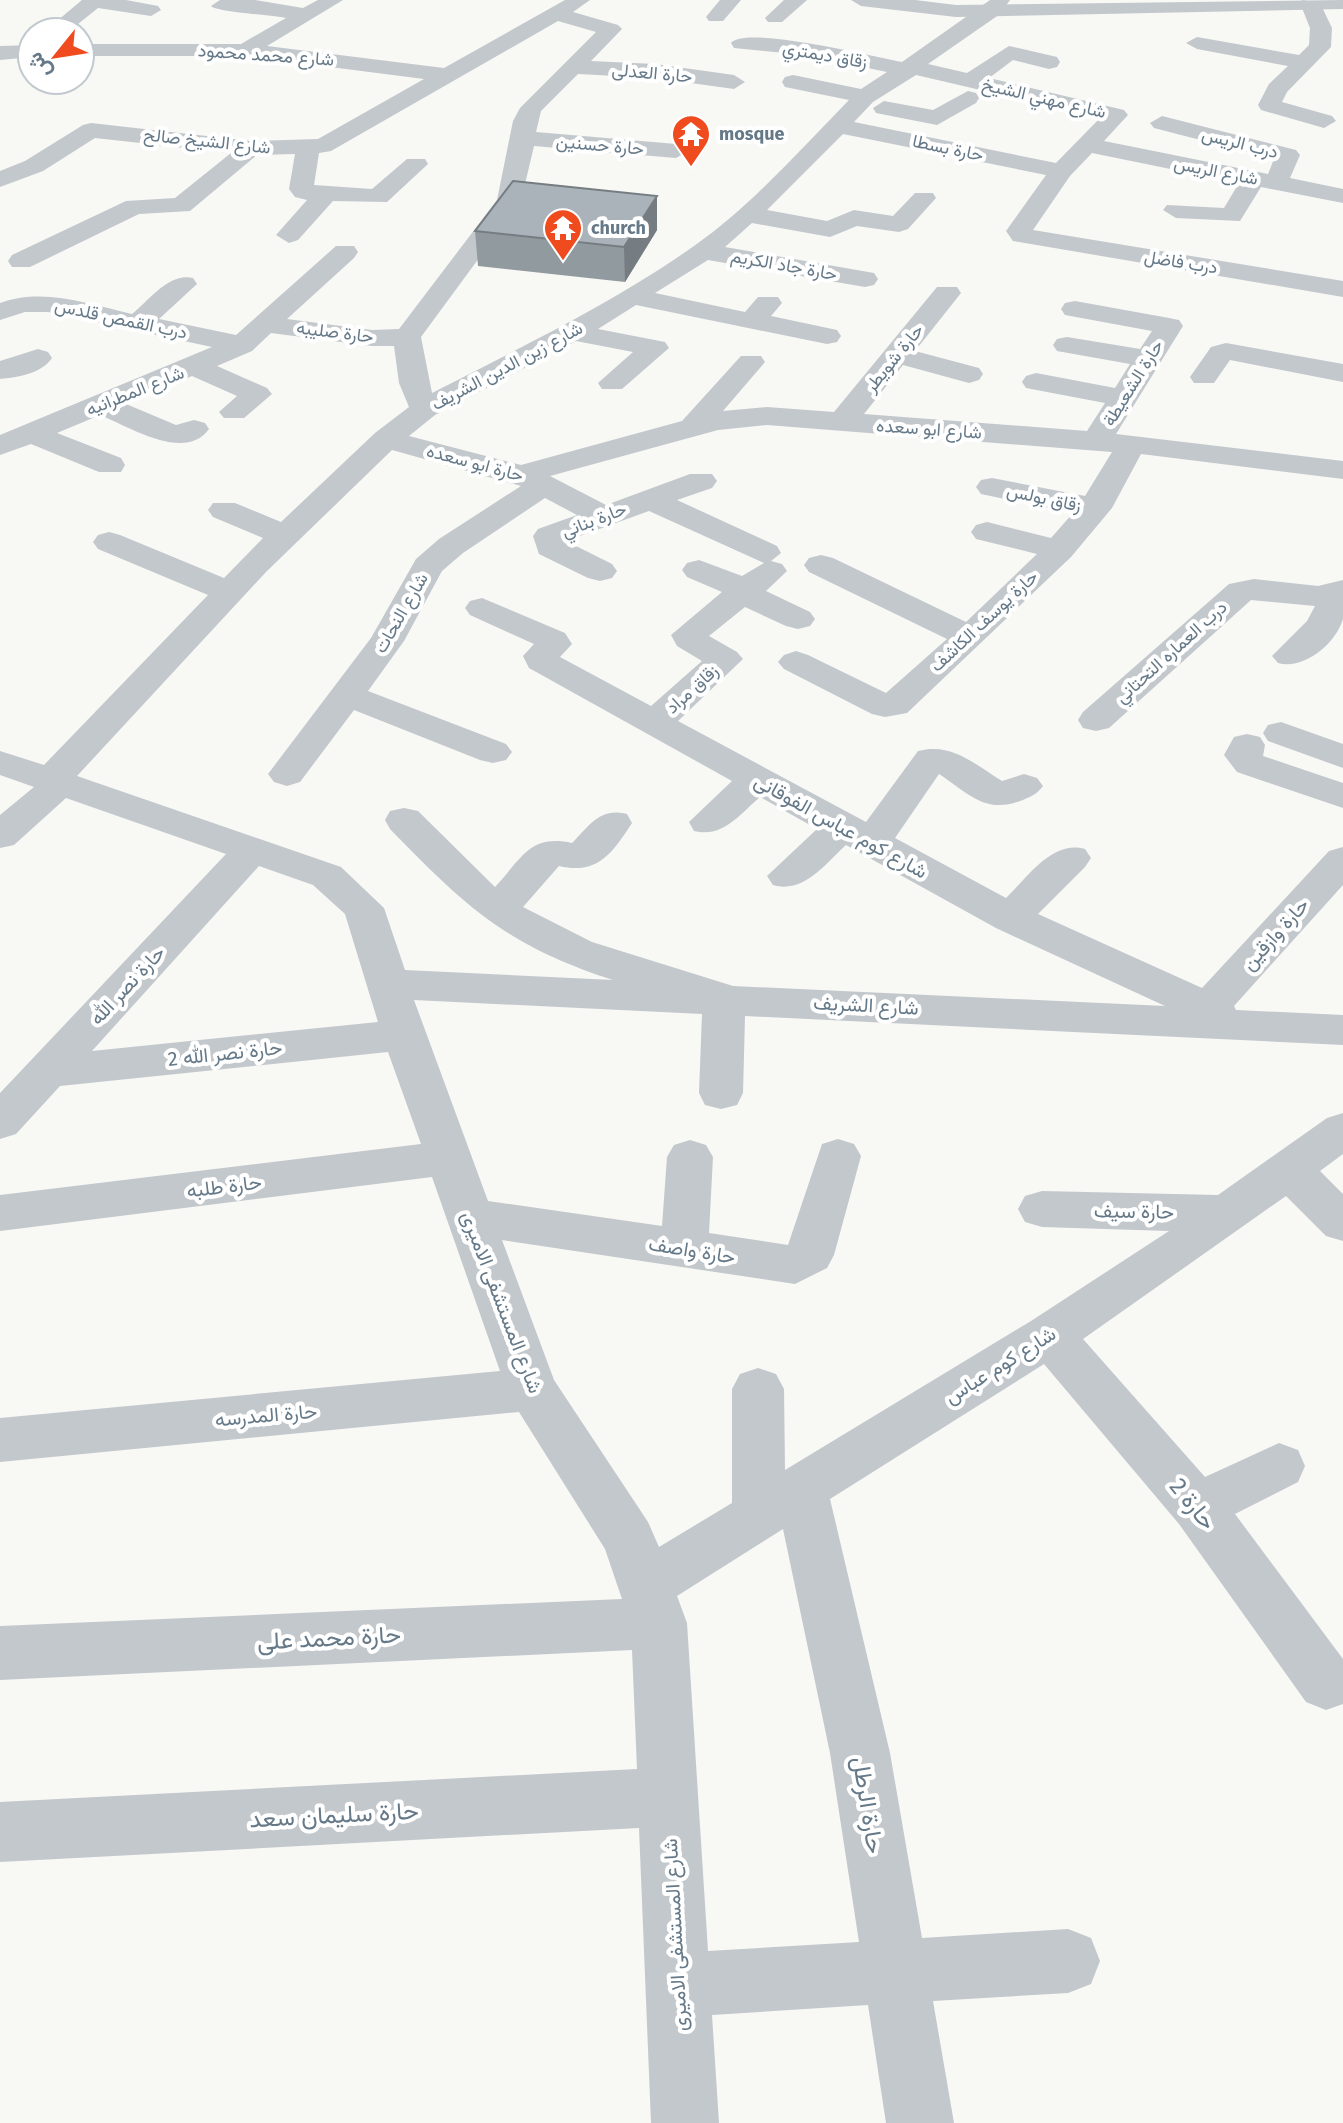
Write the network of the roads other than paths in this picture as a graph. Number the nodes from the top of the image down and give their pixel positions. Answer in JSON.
{"nodes":[{"id":1,"x":333,"y":0,"type":"edge"},
{"id":2,"x":580,"y":0,"type":"edge"},
{"id":3,"x":731,"y":0,"type":"edge"},
{"id":4,"x":797,"y":0,"type":"edge"},
{"id":5,"x":861,"y":0,"type":"edge"},
{"id":6,"x":94,"y":1,"type":"edge"},
{"id":7,"x":1307,"y":2,"type":"edge"},
{"id":8,"x":252,"y":3,"type":"edge"},
{"id":9,"x":1191,"y":3,"type":"edge"},
{"id":10,"x":1343,"y":3,"type":"edge"},
{"id":11,"x":996,"y":5,"type":"edge"},
{"id":12,"x":221,"y":6,"type":"dead end"},
{"id":13,"x":151,"y":10,"type":"dead end"},
{"id":14,"x":555,"y":14,"type":"junction"},
{"id":15,"x":306,"y":15,"type":"junction"},
{"id":16,"x":75,"y":16,"type":"edge"},
{"id":17,"x":716,"y":17,"type":"dead end"},
{"id":18,"x":775,"y":18,"type":"dead end"},
{"id":19,"x":742,"y":43,"type":"dead end"},
{"id":20,"x":1197,"y":43,"type":"dead end"},
{"id":21,"x":96,"y":51,"type":"edge"},
{"id":22,"x":250,"y":60,"type":"junction"},
{"id":23,"x":347,"y":61,"type":"junction"},
{"id":24,"x":1049,"y":62,"type":"dead end"},
{"id":25,"x":1306,"y":63,"type":"junction"},
{"id":26,"x":571,"y":67,"type":"junction"},
{"id":27,"x":910,"y":69,"type":"junction"},
{"id":28,"x":451,"y":76,"type":"junction"},
{"id":29,"x":734,"y":82,"type":"dead end"},
{"id":30,"x":793,"y":82,"type":"dead end"},
{"id":31,"x":309,"y":83,"type":"dead end"},
{"id":32,"x":546,"y":90,"type":"junction"},
{"id":33,"x":970,"y":90,"type":"junction"},
{"id":34,"x":576,"y":93,"type":"dead end"},
{"id":35,"x":1133,"y":98,"type":"dead end"},
{"id":36,"x":862,"y":100,"type":"junction"},
{"id":37,"x":126,"y":114,"type":"dead end"},
{"id":38,"x":1117,"y":118,"type":"junction"},
{"id":39,"x":1324,"y":121,"type":"dead end"},
{"id":40,"x":1162,"y":123,"type":"dead end"},
{"id":41,"x":835,"y":125,"type":"junction"},
{"id":42,"x":105,"y":129,"type":"junction"},
{"id":43,"x":524,"y":138,"type":"junction"},
{"id":44,"x":1088,"y":145,"type":"junction"},
{"id":45,"x":251,"y":148,"type":"junction"},
{"id":46,"x":308,"y":148,"type":"junction"},
{"id":47,"x":676,"y":151,"type":"dead end"},
{"id":48,"x":416,"y":164,"type":"dead end"},
{"id":49,"x":1061,"y":171,"type":"junction"},
{"id":50,"x":0,"y":180,"type":"edge"},
{"id":51,"x":1265,"y":180,"type":"junction"},
{"id":52,"x":326,"y":194,"type":"junction"},
{"id":53,"x":1343,"y":196,"type":"edge"},
{"id":54,"x":511,"y":198,"type":"junction"},
{"id":55,"x":924,"y":198,"type":"dead end"},
{"id":56,"x":541,"y":201,"type":"edge"},
{"id":57,"x":1176,"y":210,"type":"dead end"},
{"id":58,"x":747,"y":214,"type":"junction"},
{"id":59,"x":88,"y":231,"type":"junction"},
{"id":60,"x":1020,"y":234,"type":"joint"},
{"id":61,"x":289,"y":235,"type":"dead end"},
{"id":62,"x":131,"y":238,"type":"dead end"},
{"id":63,"x":704,"y":251,"type":"junction"},
{"id":64,"x":345,"y":252,"type":"dead end"},
{"id":65,"x":21,"y":261,"type":"dead end"},
{"id":66,"x":865,"y":279,"type":"dead end"},
{"id":67,"x":184,"y":284,"type":"dead end"},
{"id":68,"x":1343,"y":289,"type":"edge"},
{"id":69,"x":947,"y":293,"type":"dead end"},
{"id":70,"x":633,"y":296,"type":"junction"},
{"id":71,"x":1075,"y":309,"type":"dead end"},
{"id":72,"x":0,"y":312,"type":"edge"},
{"id":73,"x":138,"y":323,"type":"junction"},
{"id":74,"x":573,"y":332,"type":"junction"},
{"id":75,"x":252,"y":334,"type":"junction"},
{"id":76,"x":827,"y":336,"type":"dead end"},
{"id":77,"x":407,"y":337,"type":"junction"},
{"id":78,"x":1067,"y":345,"type":"dead end"},
{"id":79,"x":897,"y":355,"type":"junction"},
{"id":80,"x":38,"y":358,"type":"dead end"},
{"id":81,"x":1148,"y":359,"type":"junction"},
{"id":82,"x":751,"y":362,"type":"dead end"},
{"id":83,"x":196,"y":367,"type":"junction"},
{"id":84,"x":0,"y":370,"type":"edge"},
{"id":85,"x":1343,"y":373,"type":"edge"},
{"id":86,"x":969,"y":374,"type":"dead end"},
{"id":87,"x":1204,"y":377,"type":"dead end"},
{"id":88,"x":1036,"y":382,"type":"dead end"},
{"id":89,"x":612,"y":383,"type":"dead end"},
{"id":90,"x":1124,"y":398,"type":"junction"},
{"id":91,"x":102,"y":405,"type":"junction"},
{"id":92,"x":253,"y":409,"type":"dead end"},
{"id":93,"x":425,"y":409,"type":"junction"},
{"id":94,"x":842,"y":422,"type":"junction"},
{"id":95,"x":693,"y":427,"type":"junction"},
{"id":96,"x":194,"y":429,"type":"dead end"},
{"id":97,"x":30,"y":433,"type":"junction"},
{"id":98,"x":386,"y":439,"type":"junction"},
{"id":99,"x":1096,"y":441,"type":"junction"},
{"id":100,"x":1131,"y":444,"type":"junction"},
{"id":101,"x":0,"y":446,"type":"edge"},
{"id":102,"x":110,"y":465,"type":"dead end"},
{"id":103,"x":1343,"y":470,"type":"edge"},
{"id":104,"x":533,"y":479,"type":"junction"},
{"id":105,"x":701,"y":481,"type":"dead end"},
{"id":106,"x":992,"y":487,"type":"dead end"},
{"id":107,"x":649,"y":499,"type":"junction"},
{"id":108,"x":1096,"y":508,"type":"junction"},
{"id":109,"x":224,"y":510,"type":"dead end"},
{"id":110,"x":604,"y":516,"type":"junction"},
{"id":111,"x":987,"y":532,"type":"dead end"},
{"id":112,"x":284,"y":535,"type":"junction"},
{"id":113,"x":725,"y":535,"type":"junction"},
{"id":114,"x":109,"y":542,"type":"dead end"},
{"id":115,"x":1059,"y":550,"type":"junction"},
{"id":116,"x":821,"y":565,"type":"dead end"},
{"id":117,"x":600,"y":571,"type":"dead end"},
{"id":118,"x":756,"y":576,"type":"junction"},
{"id":119,"x":1340,"y":591,"type":"edge"},
{"id":120,"x":229,"y":592,"type":"junction"},
{"id":121,"x":482,"y":608,"type":"dead end"},
{"id":122,"x":798,"y":619,"type":"dead end"},
{"id":123,"x":968,"y":636,"type":"junction"},
{"id":124,"x":1290,"y":656,"type":"dead end"},
{"id":125,"x":796,"y":662,"type":"dead end"},
{"id":126,"x":347,"y":695,"type":"junction"},
{"id":127,"x":1096,"y":720,"type":"dead end"},
{"id":128,"x":653,"y":724,"type":"junction"},
{"id":129,"x":1335,"y":743,"type":"edge"},
{"id":130,"x":493,"y":752,"type":"dead end"},
{"id":131,"x":0,"y":762,"type":"edge"},
{"id":132,"x":287,"y":774,"type":"dead end"},
{"id":133,"x":56,"y":780,"type":"junction"},
{"id":134,"x":756,"y":780,"type":"junction"},
{"id":135,"x":1024,"y":786,"type":"dead end"},
{"id":136,"x":1343,"y":796,"type":"edge"},
{"id":137,"x":404,"y":820,"type":"dead end"},
{"id":138,"x":708,"y":822,"type":"dead end"},
{"id":139,"x":613,"y":823,"type":"dead end"},
{"id":140,"x":857,"y":835,"type":"junction"},
{"id":141,"x":0,"y":836,"type":"edge"},
{"id":142,"x":254,"y":848,"type":"junction"},
{"id":143,"x":1071,"y":858,"type":"dead end"},
{"id":144,"x":1343,"y":860,"type":"edge"},
{"id":145,"x":787,"y":876,"type":"dead end"},
{"id":146,"x":498,"y":909,"type":"junction"},
{"id":147,"x":1010,"y":918,"type":"junction"},
{"id":148,"x":388,"y":984,"type":"junction"},
{"id":149,"x":724,"y":998,"type":"junction"},
{"id":150,"x":1226,"y":1016,"type":"junction"},
{"id":151,"x":1343,"y":1030,"type":"edge"},
{"id":152,"x":404,"y":1035,"type":"junction"},
{"id":153,"x":47,"y":1071,"type":"junction"},
{"id":154,"x":721,"y":1093,"type":"dead end"},
{"id":155,"x":0,"y":1122,"type":"edge"},
{"id":156,"x":1343,"y":1130,"type":"edge"},
{"id":157,"x":838,"y":1156,"type":"dead end"},
{"id":158,"x":690,"y":1157,"type":"dead end"},
{"id":159,"x":449,"y":1158,"type":"junction"},
{"id":160,"x":1287,"y":1168,"type":"junction"},
{"id":161,"x":1042,"y":1209,"type":"dead end"},
{"id":162,"x":0,"y":1213,"type":"edge"},
{"id":163,"x":1225,"y":1214,"type":"junction"},
{"id":164,"x":469,"y":1217,"type":"junction"},
{"id":165,"x":1343,"y":1223,"type":"edge"},
{"id":166,"x":684,"y":1249,"type":"junction"},
{"id":167,"x":1049,"y":1335,"type":"junction"},
{"id":168,"x":532,"y":1389,"type":"junction"},
{"id":169,"x":758,"y":1389,"type":"dead end"},
{"id":170,"x":0,"y":1440,"type":"edge"},
{"id":171,"x":1279,"y":1466,"type":"dead end"},
{"id":172,"x":780,"y":1502,"type":"junction"},
{"id":173,"x":1198,"y":1507,"type":"junction"},
{"id":174,"x":652,"y":1604,"type":"junction"},
{"id":175,"x":0,"y":1653,"type":"edge"},
{"id":176,"x":1326,"y":1683,"type":"dead end"},
{"id":177,"x":668,"y":1797,"type":"junction"},
{"id":178,"x":0,"y":1832,"type":"edge"},
{"id":179,"x":1068,"y":1961,"type":"dead end"},
{"id":180,"x":895,"y":1972,"type":"junction"},
{"id":181,"x":677,"y":1985,"type":"junction"},
{"id":182,"x":685,"y":2123,"type":"edge"},
{"id":183,"x":920,"y":2123,"type":"edge"}],
"edges":[{"from":1,"to":15,"type":"street"},
{"from":2,"to":14,"type":"street","name":"شارع الشيخ صالح"},
{"from":3,"to":17,"type":"street"},
{"from":4,"to":18,"type":"street"},
{"from":5,"to":11,"type":"street"},
{"from":6,"to":13,"type":"street"},
{"from":6,"to":16,"type":"street"},
{"from":7,"to":9,"type":"street"},
{"from":7,"to":10,"type":"street"},
{"from":7,"to":25,"type":"street"},
{"from":8,"to":12,"type":"street"},
{"from":8,"to":15,"type":"street"},
{"from":9,"to":11,"type":"street"},
{"from":11,"to":27,"type":"street","name":"شارع زين الدين الشريف"},
{"from":14,"to":26,"type":"street"},
{"from":14,"to":28,"type":"street","name":"شارع الشيخ صالح"},
{"from":15,"to":22,"type":"street"},
{"from":19,"to":27,"type":"street","name":"زقاق ديمتري"},
{"from":20,"to":25,"type":"street"},
{"from":21,"to":22,"type":"street","name":"شارع محمد محمود"},
{"from":22,"to":23,"type":"street","name":"شارع محمد محمود"},
{"from":23,"to":28,"type":"street","name":"شارع محمد محمود"},
{"from":23,"to":31,"type":"street"},
{"from":24,"to":33,"type":"street"},
{"from":25,"to":39,"type":"street"},
{"from":26,"to":29,"type":"street","name":"حارة العدلى"},
{"from":26,"to":32,"type":"street"},
{"from":27,"to":33,"type":"street","name":"شارع مهني الشيخ"},
{"from":27,"to":36,"type":"street","name":"شارع زين الدين الشريف"},
{"from":28,"to":46,"type":"street","name":"شارع الشيخ صالح"},
{"from":30,"to":36,"type":"street"},
{"from":32,"to":34,"type":"street"},
{"from":32,"to":43,"type":"street"},
{"from":33,"to":36,"type":"street"},
{"from":33,"to":38,"type":"street","name":"شارع مهني الشيخ"},
{"from":35,"to":38,"type":"street"},
{"from":36,"to":41,"type":"street","name":"شارع زين الدين الشريف"},
{"from":37,"to":42,"type":"street"},
{"from":38,"to":44,"type":"street","name":"شارع مهني الشيخ"},
{"from":40,"to":51,"type":"street","name":"درب الريس"},
{"from":41,"to":49,"type":"street","name":"حارة بسطا"},
{"from":41,"to":58,"type":"street","name":"شارع زين الدين الشريف"},
{"from":42,"to":45,"type":"street","name":"شارع الشيخ صالح"},
{"from":42,"to":50,"type":"street","name":"شارع الشيخ صالح"},
{"from":43,"to":47,"type":"street","name":"حارة حسنين"},
{"from":43,"to":54,"type":"street"},
{"from":44,"to":49,"type":"street","name":"شارع مهني الشيخ"},
{"from":44,"to":51,"type":"street","name":"شارع الريس"},
{"from":45,"to":46,"type":"street","name":"شارع الشيخ صالح"},
{"from":45,"to":59,"type":"street"},
{"from":46,"to":52,"type":"street"},
{"from":48,"to":52,"type":"street"},
{"from":49,"to":60,"type":"street","name":"شارع مهني الشيخ"},
{"from":51,"to":53,"type":"street","name":"شارع الريس"},
{"from":51,"to":57,"type":"street","name":"درب الريس"},
{"from":52,"to":61,"type":"street"},
{"from":54,"to":56,"type":"street"},
{"from":54,"to":77,"type":"street"},
{"from":55,"to":58,"type":"street"},
{"from":58,"to":63,"type":"street","name":"شارع زين الدين الشريف"},
{"from":59,"to":62,"type":"street"},
{"from":59,"to":65,"type":"street"},
{"from":60,"to":68,"type":"street","name":"درب فاضل"},
{"from":63,"to":66,"type":"street","name":"حارة جاد الكريم"},
{"from":63,"to":70,"type":"street","name":"شارع زين الدين الشريف"},
{"from":64,"to":75,"type":"street","name":"شارع المطرانيه"},
{"from":67,"to":73,"type":"street"},
{"from":69,"to":79,"type":"street","name":"حارة شويطر"},
{"from":70,"to":74,"type":"street","name":"شارع زين الدين الشريف"},
{"from":70,"to":76,"type":"street"},
{"from":71,"to":81,"type":"street","name":"حارة الشعيطة"},
{"from":72,"to":73,"type":"street","name":"درب القمص قلدس"},
{"from":73,"to":75,"type":"street","name":"درب القمص قلدس"},
{"from":74,"to":89,"type":"street"},
{"from":74,"to":93,"type":"street","name":"شارع زين الدين الشريف"},
{"from":75,"to":77,"type":"street","name":"حارة صليبه"},
{"from":75,"to":83,"type":"street","name":"شارع المطرانيه"},
{"from":77,"to":93,"type":"street"},
{"from":78,"to":81,"type":"street"},
{"from":79,"to":86,"type":"street"},
{"from":79,"to":94,"type":"street","name":"حارة شويطر"},
{"from":80,"to":84,"type":"street"},
{"from":81,"to":90,"type":"street","name":"حارة الشعيطة"},
{"from":82,"to":95,"type":"street"},
{"from":83,"to":91,"type":"street","name":"شارع المطرانيه"},
{"from":83,"to":92,"type":"street"},
{"from":85,"to":87,"type":"street"},
{"from":88,"to":90,"type":"street"},
{"from":90,"to":99,"type":"street","name":"حارة الشعيطة"},
{"from":91,"to":96,"type":"street"},
{"from":91,"to":97,"type":"street","name":"شارع المطرانيه"},
{"from":93,"to":98,"type":"street","name":"شارع زين الدين الشريف"},
{"from":94,"to":95,"type":"street","name":"شارع ابو سعده"},
{"from":94,"to":99,"type":"street","name":"شارع ابو سعده"},
{"from":95,"to":104,"type":"street","name":"شارع ابو سعده"},
{"from":97,"to":101,"type":"street","name":"شارع المطرانيه"},
{"from":97,"to":102,"type":"street"},
{"from":98,"to":104,"type":"street","name":"حارة ابو سعده"},
{"from":98,"to":112,"type":"street","name":"شارع زين الدين الشريف"},
{"from":99,"to":100,"type":"street","name":"شارع ابو سعده"},
{"from":100,"to":103,"type":"street","name":"شارع ابو سعده"},
{"from":100,"to":108,"type":"street","name":"حارة يوسف الكاشف"},
{"from":104,"to":110,"type":"street","name":"حارة ابو سعده"},
{"from":104,"to":126,"type":"street","name":"شارع النحات"},
{"from":105,"to":107,"type":"street","name":"حارة بناني"},
{"from":106,"to":108,"type":"street","name":"زقاق بولس"},
{"from":107,"to":110,"type":"street","name":"حارة بناني"},
{"from":107,"to":113,"type":"street"},
{"from":108,"to":115,"type":"street","name":"حارة يوسف الكاشف"},
{"from":109,"to":112,"type":"street"},
{"from":110,"to":117,"type":"street","name":"حارة بناني"},
{"from":111,"to":115,"type":"street"},
{"from":112,"to":120,"type":"street","name":"شارع زين الدين الشريف"},
{"from":113,"to":118,"type":"street"},
{"from":113,"to":118,"type":"street"},
{"from":114,"to":120,"type":"street"},
{"from":115,"to":123,"type":"street","name":"حارة يوسف الكاشف"},
{"from":116,"to":123,"type":"street"},
{"from":118,"to":122,"type":"street"},
{"from":118,"to":128,"type":"street","name":"زقاق مراد"},
{"from":119,"to":124,"type":"street"},
{"from":119,"to":127,"type":"street","name":"درب العماره التحتاني"},
{"from":120,"to":133,"type":"street","name":"شارع زين الدين الشريف"},
{"from":121,"to":128,"type":"street","name":"شارع كوم عباس الفوقانى"},
{"from":123,"to":125,"type":"street","name":"حارة يوسف الكاشف"},
{"from":126,"to":130,"type":"street"},
{"from":126,"to":132,"type":"street","name":"شارع النحات"},
{"from":128,"to":134,"type":"street","name":"شارع كوم عباس الفوقانى"},
{"from":129,"to":136,"type":"street"},
{"from":131,"to":133,"type":"street","name":"شارع المستشفى الاميرى"},
{"from":133,"to":141,"type":"street","name":"شارع زين الدين الشريف"},
{"from":133,"to":142,"type":"street","name":"شارع المستشفى الاميرى"},
{"from":134,"to":138,"type":"street"},
{"from":134,"to":140,"type":"street","name":"شارع كوم عباس الفوقانى"},
{"from":135,"to":140,"type":"street"},
{"from":137,"to":146,"type":"street"},
{"from":139,"to":146,"type":"street"},
{"from":140,"to":145,"type":"street"},
{"from":140,"to":147,"type":"street","name":"شارع كوم عباس الفوقانى"},
{"from":142,"to":148,"type":"street","name":"شارع المستشفى الاميرى"},
{"from":142,"to":153,"type":"street","name":"حارة نصر الله"},
{"from":143,"to":147,"type":"street"},
{"from":144,"to":150,"type":"street","name":"حارة وازقين"},
{"from":146,"to":149,"type":"street"},
{"from":147,"to":150,"type":"street","name":"شارع كوم عباس الفوقانى"},
{"from":148,"to":149,"type":"street","name":"شارع الشريف"},
{"from":148,"to":152,"type":"street","name":"شارع المستشفى الاميرى"},
{"from":149,"to":150,"type":"street","name":"شارع الشريف"},
{"from":149,"to":154,"type":"street"},
{"from":150,"to":151,"type":"street","name":"شارع الشريف"},
{"from":152,"to":153,"type":"street","name":"حارة نصر الله 2"},
{"from":152,"to":159,"type":"street","name":"شارع المستشفى الاميرى"},
{"from":153,"to":155,"type":"street","name":"حارة نصر الله"},
{"from":156,"to":160,"type":"street","name":"شارع كوم عباس"},
{"from":157,"to":166,"type":"street","name":"حارة واصف"},
{"from":158,"to":166,"type":"street"},
{"from":159,"to":162,"type":"street","name":"حارة طلبه"},
{"from":159,"to":164,"type":"street","name":"شارع المستشفى الاميرى"},
{"from":160,"to":163,"type":"street","name":"شارع كوم عباس"},
{"from":160,"to":165,"type":"street"},
{"from":161,"to":163,"type":"street","name":"حارة سيف"},
{"from":163,"to":167,"type":"street","name":"شارع كوم عباس"},
{"from":164,"to":166,"type":"street","name":"حارة واصف"},
{"from":164,"to":168,"type":"street","name":"شارع المستشفى الاميرى"},
{"from":167,"to":172,"type":"street","name":"شارع كوم عباس"},
{"from":167,"to":173,"type":"street","name":"حارة 2"},
{"from":168,"to":170,"type":"street","name":"حارة المدرسه"},
{"from":168,"to":174,"type":"street","name":"شارع المستشفى الاميرى"},
{"from":169,"to":172,"type":"street","name":"حارة الرطل"},
{"from":171,"to":173,"type":"street"},
{"from":172,"to":174,"type":"street","name":"شارع كوم عباس"},
{"from":172,"to":180,"type":"street","name":"حارة الرطل"},
{"from":173,"to":176,"type":"street","name":"حارة 2"},
{"from":174,"to":175,"type":"street","name":"حارة محمد على"},
{"from":174,"to":177,"type":"street","name":"شارع المستشفى الاميرى"},
{"from":177,"to":178,"type":"street","name":"حارة سليمان سعد"},
{"from":177,"to":181,"type":"street","name":"شارع المستشفى الاميرى"},
{"from":179,"to":180,"type":"street"},
{"from":180,"to":181,"type":"street"},
{"from":180,"to":183,"type":"street","name":"حارة الرطل"},
{"from":181,"to":182,"type":"street","name":"شارع المستشفى الاميرى"}]}
